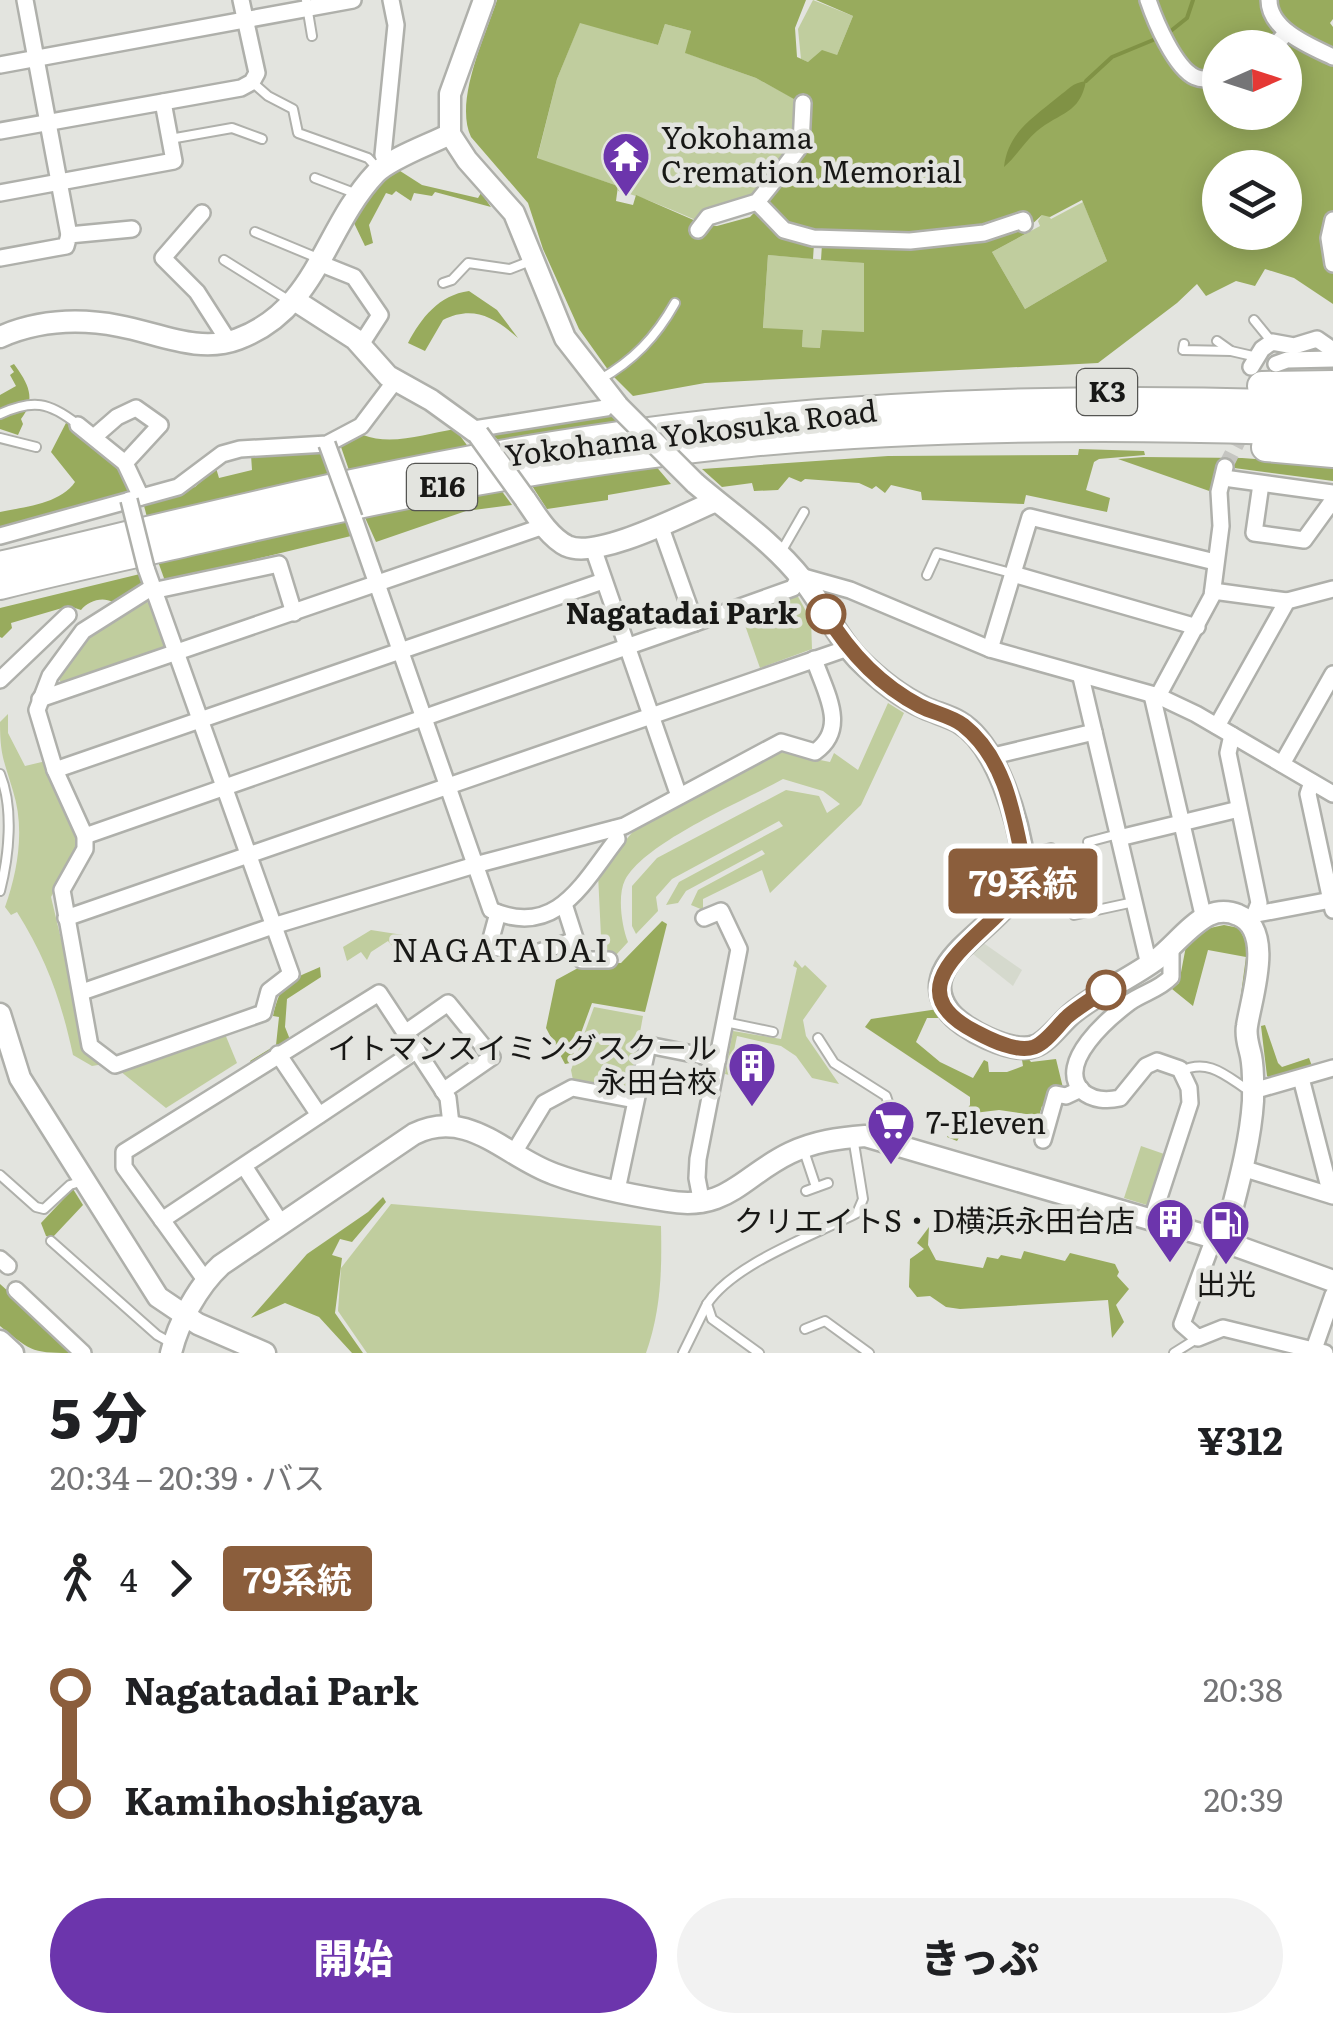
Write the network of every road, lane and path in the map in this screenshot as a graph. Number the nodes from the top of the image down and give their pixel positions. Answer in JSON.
{"nodes":[{"id":1,"x":25,"y":0,"type":"edge"},
{"id":2,"x":242,"y":0,"type":"edge"},
{"id":3,"x":352,"y":0,"type":"edge"},
{"id":4,"x":391,"y":0,"type":"edge"},
{"id":5,"x":484,"y":0,"type":"edge"},
{"id":6,"x":1148,"y":0,"type":"edge"},
{"id":7,"x":1269,"y":0,"type":"edge"},
{"id":8,"x":307,"y":4,"type":"edge"},
{"id":9,"x":246,"y":20,"type":"junction"},
{"id":10,"x":1286,"y":30,"type":"edge"},
{"id":11,"x":312,"y":36,"type":"dead end"},
{"id":12,"x":1302,"y":40,"type":"edge"},
{"id":13,"x":1333,"y":57,"type":"edge"},
{"id":14,"x":36,"y":58,"type":"junction"},
{"id":15,"x":0,"y":64,"type":"edge"},
{"id":16,"x":1202,"y":79,"type":"edge"},
{"id":17,"x":252,"y":82,"type":"junction"},
{"id":18,"x":164,"y":102,"type":"junction"},
{"id":19,"x":803,"y":103,"type":"dead end"},
{"id":20,"x":48,"y":122,"type":"junction"},
{"id":21,"x":0,"y":131,"type":"edge"},
{"id":22,"x":450,"y":134,"type":"junction"},
{"id":23,"x":170,"y":139,"type":"junction"},
{"id":24,"x":262,"y":139,"type":"dead end"},
{"id":25,"x":383,"y":168,"type":"junction"},
{"id":26,"x":315,"y":178,"type":"dead end"},
{"id":27,"x":59,"y":184,"type":"junction"},
{"id":28,"x":0,"y":194,"type":"edge"},
{"id":29,"x":360,"y":196,"type":"junction"},
{"id":30,"x":757,"y":202,"type":"junction"},
{"id":31,"x":202,"y":213,"type":"dead end"},
{"id":32,"x":1333,"y":220,"type":"edge"},
{"id":33,"x":1024,"y":224,"type":"dead end"},
{"id":34,"x":132,"y":228,"type":"dead end"},
{"id":35,"x":698,"y":230,"type":"dead end"},
{"id":36,"x":255,"y":232,"type":"dead end"},
{"id":37,"x":69,"y":235,"type":"junction"},
{"id":38,"x":0,"y":258,"type":"edge"},
{"id":39,"x":224,"y":260,"type":"dead end"},
{"id":40,"x":533,"y":260,"type":"junction"},
{"id":41,"x":320,"y":261,"type":"junction"},
{"id":42,"x":1333,"y":264,"type":"edge"},
{"id":43,"x":443,"y":282,"type":"dead end"},
{"id":44,"x":294,"y":302,"type":"junction"},
{"id":45,"x":675,"y":303,"type":"dead end"},
{"id":46,"x":1254,"y":320,"type":"dead end"},
{"id":47,"x":0,"y":336,"type":"edge"},
{"id":48,"x":230,"y":342,"type":"junction"},
{"id":49,"x":1217,"y":342,"type":"dead end"},
{"id":50,"x":1272,"y":342,"type":"junction"},
{"id":51,"x":1184,"y":344,"type":"dead end"},
{"id":52,"x":360,"y":346,"type":"junction"},
{"id":53,"x":1333,"y":350,"type":"edge"},
{"id":54,"x":1231,"y":351,"type":"junction"},
{"id":55,"x":1333,"y":359,"type":"edge"},
{"id":56,"x":1254,"y":362,"type":"joint"},
{"id":57,"x":1276,"y":364,"type":"dead end"},
{"id":58,"x":395,"y":380,"type":"junction"},
{"id":59,"x":596,"y":382,"type":"junction"},
{"id":60,"x":1333,"y":385,"type":"edge"},
{"id":61,"x":618,"y":406,"type":"junction"},
{"id":62,"x":1333,"y":406,"type":"edge"},
{"id":63,"x":0,"y":414,"type":"edge"},
{"id":64,"x":881,"y":422,"type":"junction"},
{"id":65,"x":78,"y":425,"type":"joint"},
{"id":66,"x":476,"y":432,"type":"junction"},
{"id":67,"x":1333,"y":432,"type":"edge"},
{"id":68,"x":0,"y":438,"type":"edge"},
{"id":69,"x":94,"y":438,"type":"junction"},
{"id":70,"x":327,"y":444,"type":"junction"},
{"id":71,"x":36,"y":447,"type":"dead end"},
{"id":72,"x":1333,"y":453,"type":"edge"},
{"id":73,"x":124,"y":463,"type":"junction"},
{"id":74,"x":1261,"y":484,"type":"junction"},
{"id":75,"x":1333,"y":496,"type":"edge"},
{"id":76,"x":135,"y":498,"type":"junction"},
{"id":77,"x":716,"y":501,"type":"junction"},
{"id":78,"x":804,"y":512,"type":"dead end"},
{"id":79,"x":660,"y":525,"type":"junction"},
{"id":80,"x":544,"y":526,"type":"junction"},
{"id":81,"x":0,"y":536,"type":"edge"},
{"id":82,"x":593,"y":548,"type":"junction"},
{"id":83,"x":779,"y":556,"type":"junction"},
{"id":84,"x":1215,"y":562,"type":"junction"},
{"id":85,"x":0,"y":566,"type":"edge"},
{"id":86,"x":927,"y":574,"type":"dead end"},
{"id":87,"x":1013,"y":574,"type":"junction"},
{"id":88,"x":800,"y":576,"type":"junction"},
{"id":89,"x":603,"y":581,"type":"junction"},
{"id":90,"x":377,"y":584,"type":"junction"},
{"id":91,"x":0,"y":586,"type":"edge"},
{"id":92,"x":152,"y":589,"type":"junction"},
{"id":93,"x":1333,"y":589,"type":"edge"},
{"id":94,"x":1213,"y":591,"type":"junction"},
{"id":95,"x":1287,"y":601,"type":"junction"},
{"id":96,"x":294,"y":613,"type":"junction"},
{"id":97,"x":68,"y":615,"type":"dead end"},
{"id":98,"x":695,"y":624,"type":"junction"},
{"id":99,"x":1197,"y":627,"type":"junction"},
{"id":100,"x":627,"y":648,"type":"junction"},
{"id":101,"x":848,"y":648,"type":"junction"},
{"id":102,"x":990,"y":649,"type":"junction"},
{"id":103,"x":400,"y":650,"type":"junction"},
{"id":104,"x":176,"y":654,"type":"junction"},
{"id":105,"x":814,"y":659,"type":"junction"},
{"id":106,"x":1333,"y":674,"type":"edge"},
{"id":107,"x":1081,"y":677,"type":"junction"},
{"id":108,"x":0,"y":680,"type":"edge"},
{"id":109,"x":1155,"y":696,"type":"junction"},
{"id":110,"x":40,"y":699,"type":"junction"},
{"id":111,"x":650,"y":716,"type":"junction"},
{"id":112,"x":200,"y":719,"type":"junction"},
{"id":113,"x":425,"y":719,"type":"junction"},
{"id":114,"x":1225,"y":730,"type":"junction"},
{"id":115,"x":1094,"y":732,"type":"junction"},
{"id":116,"x":989,"y":757,"type":"junction"},
{"id":117,"x":1282,"y":764,"type":"junction"},
{"id":118,"x":55,"y":770,"type":"junction"},
{"id":119,"x":0,"y":774,"type":"edge"},
{"id":120,"x":1312,"y":782,"type":"junction"},
{"id":121,"x":448,"y":786,"type":"junction"},
{"id":122,"x":225,"y":788,"type":"junction"},
{"id":123,"x":1333,"y":794,"type":"edge"},
{"id":124,"x":679,"y":796,"type":"junction"},
{"id":125,"x":1240,"y":808,"type":"junction"},
{"id":126,"x":1182,"y":822,"type":"junction"},
{"id":127,"x":614,"y":829,"type":"junction"},
{"id":128,"x":85,"y":836,"type":"junction"},
{"id":129,"x":1118,"y":836,"type":"junction"},
{"id":130,"x":1088,"y":842,"type":"dead end"},
{"id":131,"x":1052,"y":848,"type":"dead end"},
{"id":132,"x":1022,"y":855,"type":"junction"},
{"id":133,"x":248,"y":856,"type":"junction"},
{"id":134,"x":475,"y":865,"type":"junction"},
{"id":135,"x":0,"y":891,"type":"edge"},
{"id":136,"x":1134,"y":902,"type":"junction"},
{"id":137,"x":1332,"y":905,"type":"edge"},
{"id":138,"x":565,"y":906,"type":"junction"},
{"id":139,"x":498,"y":913,"type":"junction"},
{"id":140,"x":1074,"y":915,"type":"dead end"},
{"id":141,"x":66,"y":918,"type":"junction"},
{"id":142,"x":704,"y":918,"type":"dead end"},
{"id":143,"x":1204,"y":919,"type":"junction"},
{"id":144,"x":1254,"y":919,"type":"junction"},
{"id":145,"x":273,"y":926,"type":"junction"},
{"id":146,"x":576,"y":940,"type":"junction"},
{"id":147,"x":1172,"y":946,"type":"junction"},
{"id":148,"x":609,"y":960,"type":"dead end"},
{"id":149,"x":1149,"y":964,"type":"junction"},
{"id":150,"x":82,"y":992,"type":"junction"},
{"id":151,"x":0,"y":1014,"type":"edge"},
{"id":152,"x":725,"y":1022,"type":"junction"},
{"id":153,"x":405,"y":1032,"type":"junction"},
{"id":154,"x":773,"y":1032,"type":"dead end"},
{"id":155,"x":818,"y":1038,"type":"dead end"},
{"id":156,"x":417,"y":1050,"type":"junction"},
{"id":157,"x":6,"y":1053,"type":"edge"},
{"id":158,"x":278,"y":1054,"type":"junction"},
{"id":159,"x":718,"y":1058,"type":"junction"},
{"id":160,"x":1333,"y":1068,"type":"edge"},
{"id":161,"x":1181,"y":1071,"type":"junction"},
{"id":162,"x":1300,"y":1078,"type":"junction"},
{"id":163,"x":1081,"y":1090,"type":"junction"},
{"id":164,"x":444,"y":1091,"type":"junction"},
{"id":165,"x":1253,"y":1091,"type":"junction"},
{"id":166,"x":635,"y":1100,"type":"junction"},
{"id":167,"x":319,"y":1116,"type":"junction"},
{"id":168,"x":451,"y":1124,"type":"junction"},
{"id":169,"x":853,"y":1137,"type":"junction"},
{"id":170,"x":1043,"y":1140,"type":"dead end"},
{"id":171,"x":902,"y":1146,"type":"junction"},
{"id":172,"x":803,"y":1148,"type":"junction"},
{"id":173,"x":513,"y":1154,"type":"junction"},
{"id":174,"x":244,"y":1166,"type":"junction"},
{"id":175,"x":1242,"y":1168,"type":"junction"},
{"id":176,"x":0,"y":1174,"type":"edge"},
{"id":177,"x":83,"y":1181,"type":"junction"},
{"id":178,"x":828,"y":1183,"type":"dead end"},
{"id":179,"x":816,"y":1186,"type":"junction"},
{"id":180,"x":617,"y":1190,"type":"junction"},
{"id":181,"x":806,"y":1191,"type":"dead end"},
{"id":182,"x":1332,"y":1195,"type":"edge"},
{"id":183,"x":702,"y":1204,"type":"junction"},
{"id":184,"x":1152,"y":1219,"type":"junction"},
{"id":185,"x":162,"y":1220,"type":"junction"},
{"id":186,"x":282,"y":1224,"type":"junction"},
{"id":187,"x":50,"y":1240,"type":"dead end"},
{"id":188,"x":1219,"y":1240,"type":"junction"},
{"id":189,"x":206,"y":1281,"type":"junction"},
{"id":190,"x":1333,"y":1281,"type":"edge"},
{"id":191,"x":16,"y":1290,"type":"dead end"},
{"id":192,"x":1333,"y":1295,"type":"edge"},
{"id":193,"x":706,"y":1304,"type":"junction"},
{"id":194,"x":186,"y":1317,"type":"junction"},
{"id":195,"x":804,"y":1328,"type":"dead end"},
{"id":196,"x":1198,"y":1338,"type":"junction"},
{"id":197,"x":0,"y":1341,"type":"edge"},
{"id":198,"x":172,"y":1349,"type":"edge"},
{"id":199,"x":1320,"y":1351,"type":"edge"},
{"id":200,"x":13,"y":1353,"type":"edge"},
{"id":201,"x":83,"y":1353,"type":"edge"},
{"id":202,"x":265,"y":1353,"type":"edge"},
{"id":203,"x":683,"y":1353,"type":"edge"},
{"id":204,"x":759,"y":1353,"type":"edge"},
{"id":205,"x":869,"y":1353,"type":"edge"},
{"id":206,"x":1174,"y":1353,"type":"edge"}],
"edges":[{"from":1,"to":14,"type":"street"},
{"from":2,"to":9,"type":"street"},
{"from":3,"to":8,"type":"street"},
{"from":4,"to":25,"type":"street"},
{"from":5,"to":22,"type":"street"},
{"from":6,"to":16,"type":"street"},
{"from":7,"to":10,"type":"street"},
{"from":8,"to":9,"type":"street"},
{"from":8,"to":11,"type":"lane"},
{"from":9,"to":14,"type":"street"},
{"from":9,"to":17,"type":"street"},
{"from":12,"to":13,"type":"street"},
{"from":14,"to":15,"type":"street"},
{"from":14,"to":20,"type":"street"},
{"from":17,"to":18,"type":"street"},
{"from":17,"to":25,"type":"lane"},
{"from":18,"to":20,"type":"street"},
{"from":18,"to":23,"type":"street"},
{"from":19,"to":30,"type":"street"},
{"from":20,"to":21,"type":"street"},
{"from":20,"to":27,"type":"street"},
{"from":22,"to":25,"type":"street"},
{"from":22,"to":40,"type":"street"},
{"from":23,"to":24,"type":"lane"},
{"from":23,"to":27,"type":"street"},
{"from":25,"to":29,"type":"street"},
{"from":26,"to":29,"type":"lane"},
{"from":27,"to":28,"type":"street"},
{"from":27,"to":37,"type":"street"},
{"from":29,"to":41,"type":"street"},
{"from":30,"to":33,"type":"street"},
{"from":30,"to":35,"type":"street"},
{"from":31,"to":48,"type":"street"},
{"from":32,"to":42,"type":"street"},
{"from":34,"to":37,"type":"street"},
{"from":36,"to":41,"type":"lane"},
{"from":37,"to":38,"type":"street"},
{"from":39,"to":44,"type":"lane"},
{"from":40,"to":43,"type":"lane"},
{"from":40,"to":59,"type":"street"},
{"from":41,"to":44,"type":"street"},
{"from":41,"to":52,"type":"street"},
{"from":44,"to":48,"type":"street"},
{"from":44,"to":52,"type":"street"},
{"from":45,"to":59,"type":"lane"},
{"from":46,"to":50,"type":"lane"},
{"from":47,"to":48,"type":"street"},
{"from":49,"to":54,"type":"lane"},
{"from":50,"to":53,"type":"street"},
{"from":50,"to":56,"type":"street"},
{"from":51,"to":54,"type":"lane"},
{"from":52,"to":58,"type":"street"},
{"from":54,"to":56,"type":"lane"},
{"from":55,"to":57,"type":"street"},
{"from":58,"to":66,"type":"street"},
{"from":58,"to":70,"type":"street"},
{"from":59,"to":61,"type":"street"},
{"from":60,"to":64,"type":"highway","number":"K3"},
{"from":61,"to":66,"type":"street"},
{"from":61,"to":77,"type":"street","bridge":true},
{"from":62,"to":64,"type":"highway","name":"Yokohama Yokosuka Road","number":"E16"},
{"from":63,"to":65,"type":"lane"},
{"from":64,"to":67,"type":"highway","name":"Yokohama Yokosuka Road","number":"E16"},
{"from":64,"to":72,"type":"highway"},
{"from":64,"to":85,"type":"highway","name":"Yokohama Yokosuka Road","number":"E16"},
{"from":64,"to":91,"type":"highway","name":"Yokohama Yokosuka Road","number":"E16"},
{"from":65,"to":69,"type":"street"},
{"from":66,"to":80,"type":"street","bridge":true},
{"from":68,"to":71,"type":"lane"},
{"from":69,"to":73,"type":"street"},
{"from":69,"to":73,"type":"street"},
{"from":70,"to":76,"type":"street"},
{"from":70,"to":90,"type":"street","bridge":true},
{"from":73,"to":76,"type":"street"},
{"from":74,"to":75,"type":"street"},
{"from":74,"to":75,"type":"street"},
{"from":74,"to":84,"type":"street"},
{"from":76,"to":81,"type":"street"},
{"from":76,"to":92,"type":"street","bridge":true},
{"from":77,"to":79,"type":"street"},
{"from":77,"to":83,"type":"street"},
{"from":78,"to":83,"type":"lane"},
{"from":79,"to":82,"type":"street"},
{"from":79,"to":98,"type":"street"},
{"from":80,"to":82,"type":"street"},
{"from":80,"to":90,"type":"street"},
{"from":82,"to":89,"type":"street"},
{"from":83,"to":88,"type":"street"},
{"from":84,"to":87,"type":"street"},
{"from":84,"to":94,"type":"street"},
{"from":86,"to":87,"type":"lane"},
{"from":87,"to":99,"type":"street"},
{"from":87,"to":102,"type":"street"},
{"from":88,"to":98,"type":"street"},
{"from":88,"to":101,"type":"street"},
{"from":88,"to":102,"type":"street"},
{"from":89,"to":100,"type":"street"},
{"from":89,"to":103,"type":"street"},
{"from":90,"to":96,"type":"street"},
{"from":90,"to":103,"type":"street"},
{"from":92,"to":96,"type":"street"},
{"from":92,"to":104,"type":"street"},
{"from":92,"to":110,"type":"street"},
{"from":93,"to":95,"type":"street"},
{"from":94,"to":95,"type":"street"},
{"from":94,"to":99,"type":"street"},
{"from":95,"to":114,"type":"street"},
{"from":96,"to":104,"type":"street"},
{"from":97,"to":108,"type":"street"},
{"from":98,"to":100,"type":"street"},
{"from":99,"to":109,"type":"street"},
{"from":100,"to":111,"type":"street"},
{"from":100,"to":113,"type":"street"},
{"from":101,"to":105,"type":"street"},
{"from":101,"to":116,"type":"street"},
{"from":102,"to":107,"type":"street"},
{"from":103,"to":112,"type":"street"},
{"from":103,"to":113,"type":"street"},
{"from":104,"to":110,"type":"street"},
{"from":104,"to":112,"type":"street"},
{"from":105,"to":111,"type":"street"},
{"from":105,"to":124,"type":"street"},
{"from":106,"to":117,"type":"street"},
{"from":107,"to":109,"type":"street"},
{"from":107,"to":115,"type":"street"},
{"from":109,"to":114,"type":"street"},
{"from":109,"to":126,"type":"street"},
{"from":110,"to":118,"type":"street"},
{"from":111,"to":121,"type":"street"},
{"from":111,"to":124,"type":"street"},
{"from":112,"to":118,"type":"street"},
{"from":112,"to":122,"type":"street"},
{"from":113,"to":121,"type":"street"},
{"from":113,"to":122,"type":"street"},
{"from":114,"to":117,"type":"street"},
{"from":114,"to":125,"type":"street"},
{"from":115,"to":116,"type":"street"},
{"from":115,"to":129,"type":"street"},
{"from":116,"to":132,"type":"street"},
{"from":117,"to":120,"type":"street"},
{"from":118,"to":128,"type":"street"},
{"from":119,"to":135,"type":"lane"},
{"from":120,"to":123,"type":"street"},
{"from":120,"to":137,"type":"street"},
{"from":121,"to":133,"type":"street"},
{"from":121,"to":134,"type":"street"},
{"from":122,"to":128,"type":"street"},
{"from":122,"to":133,"type":"street"},
{"from":124,"to":127,"type":"street"},
{"from":125,"to":126,"type":"street"},
{"from":125,"to":144,"type":"street"},
{"from":126,"to":129,"type":"street"},
{"from":126,"to":143,"type":"street"},
{"from":127,"to":134,"type":"street"},
{"from":127,"to":138,"type":"street"},
{"from":128,"to":141,"type":"street"},
{"from":129,"to":130,"type":"lane"},
{"from":129,"to":136,"type":"street"},
{"from":131,"to":132,"type":"lane"},
{"from":132,"to":149,"type":"street"},
{"from":133,"to":141,"type":"street"},
{"from":133,"to":145,"type":"street"},
{"from":134,"to":139,"type":"street"},
{"from":134,"to":145,"type":"street"},
{"from":136,"to":140,"type":"lane"},
{"from":136,"to":149,"type":"street"},
{"from":137,"to":144,"type":"street"},
{"from":138,"to":139,"type":"street"},
{"from":138,"to":146,"type":"street"},
{"from":139,"to":146,"type":"street"},
{"from":141,"to":150,"type":"street"},
{"from":142,"to":152,"type":"street"},
{"from":143,"to":144,"type":"street"},
{"from":143,"to":147,"type":"street"},
{"from":144,"to":165,"type":"street"},
{"from":145,"to":150,"type":"street"},
{"from":145,"to":150,"type":"street"},
{"from":146,"to":148,"type":"street"},
{"from":147,"to":149,"type":"street"},
{"from":147,"to":163,"type":"street"},
{"from":151,"to":157,"type":"street"},
{"from":152,"to":154,"type":"lane"},
{"from":152,"to":159,"type":"street"},
{"from":153,"to":156,"type":"street"},
{"from":153,"to":158,"type":"street"},
{"from":153,"to":164,"type":"street"},
{"from":155,"to":171,"type":"lane"},
{"from":156,"to":164,"type":"street"},
{"from":156,"to":167,"type":"street"},
{"from":157,"to":177,"type":"street"},
{"from":158,"to":167,"type":"street"},
{"from":158,"to":185,"type":"street"},
{"from":159,"to":166,"type":"street"},
{"from":159,"to":183,"type":"street"},
{"from":160,"to":162,"type":"street"},
{"from":161,"to":163,"type":"street"},
{"from":161,"to":165,"type":"lane"},
{"from":161,"to":184,"type":"street"},
{"from":162,"to":165,"type":"street"},
{"from":162,"to":182,"type":"street"},
{"from":163,"to":170,"type":"street"},
{"from":164,"to":168,"type":"street"},
{"from":165,"to":175,"type":"street"},
{"from":166,"to":173,"type":"street"},
{"from":166,"to":180,"type":"street"},
{"from":167,"to":174,"type":"street"},
{"from":168,"to":173,"type":"street"},
{"from":168,"to":186,"type":"street"},
{"from":169,"to":171,"type":"street"},
{"from":169,"to":172,"type":"street"},
{"from":169,"to":193,"type":"lane"},
{"from":171,"to":184,"type":"street"},
{"from":172,"to":179,"type":"lane"},
{"from":172,"to":183,"type":"street"},
{"from":173,"to":180,"type":"street"},
{"from":174,"to":185,"type":"street"},
{"from":174,"to":186,"type":"street"},
{"from":175,"to":182,"type":"street"},
{"from":175,"to":188,"type":"street"},
{"from":176,"to":177,"type":"lane"},
{"from":177,"to":194,"type":"street"},
{"from":178,"to":179,"type":"lane"},
{"from":179,"to":181,"type":"lane"},
{"from":180,"to":183,"type":"street"},
{"from":184,"to":188,"type":"street"},
{"from":185,"to":189,"type":"street"},
{"from":186,"to":189,"type":"street"},
{"from":187,"to":198,"type":"lane"},
{"from":188,"to":190,"type":"street"},
{"from":188,"to":196,"type":"street"},
{"from":189,"to":194,"type":"street"},
{"from":191,"to":201,"type":"street"},
{"from":192,"to":199,"type":"street"},
{"from":193,"to":203,"type":"lane"},
{"from":193,"to":204,"type":"lane"},
{"from":194,"to":198,"type":"street"},
{"from":194,"to":202,"type":"street"},
{"from":195,"to":205,"type":"lane"},
{"from":196,"to":199,"type":"street"},
{"from":196,"to":206,"type":"lane"},
{"from":197,"to":200,"type":"street"}]}
